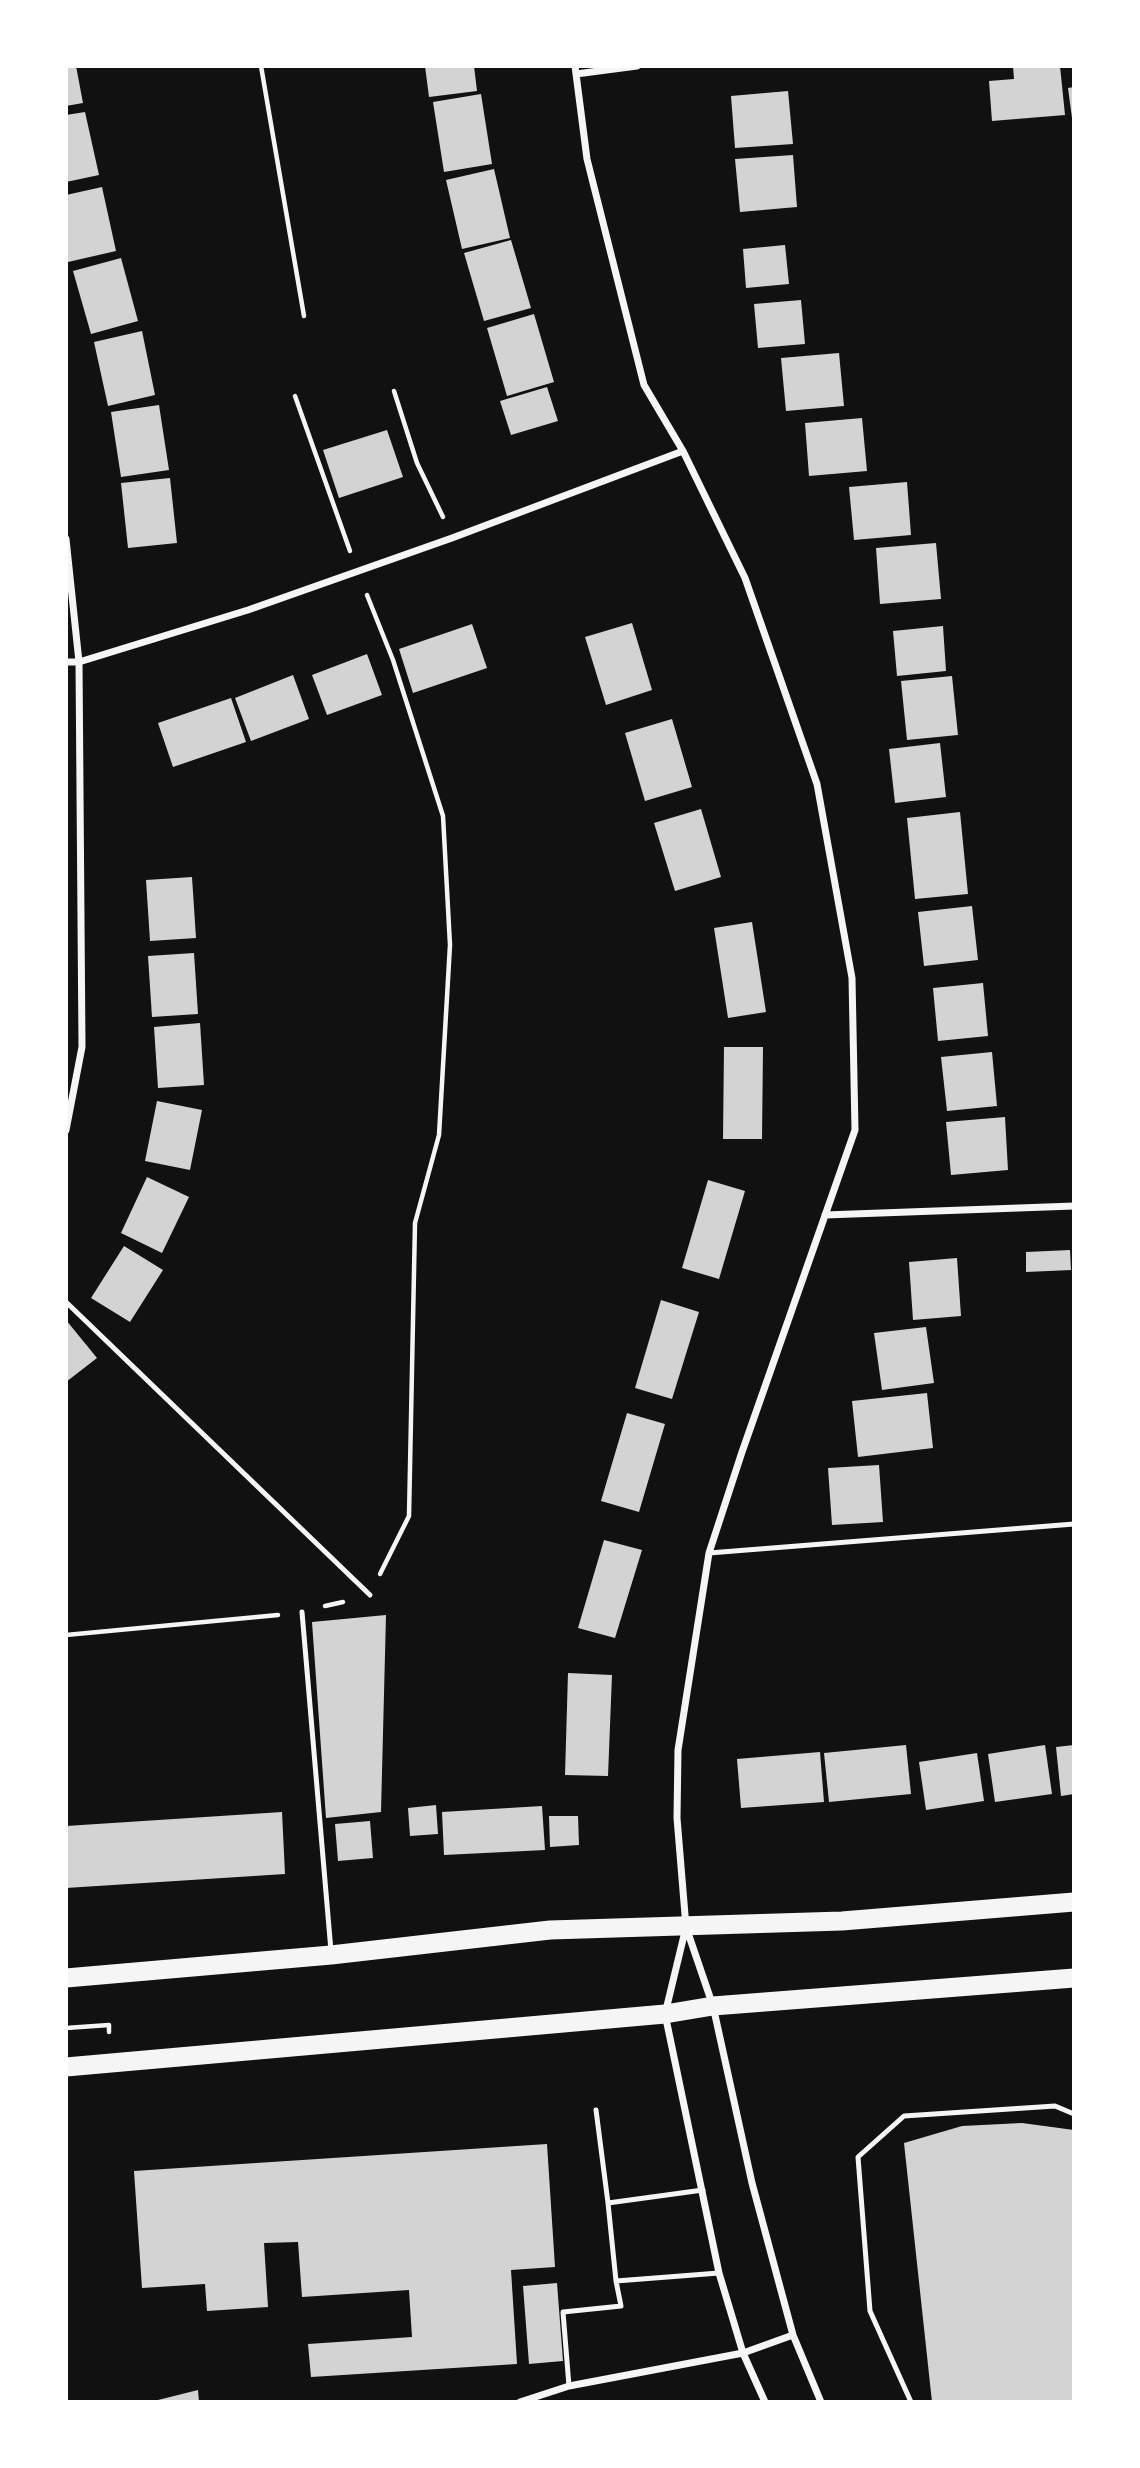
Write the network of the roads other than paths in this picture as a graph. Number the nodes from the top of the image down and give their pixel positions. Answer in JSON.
{"nodes":[{"id":1,"x":637,"y":66,"type":"edge"},
{"id":2,"x":575,"y":70,"type":"edge"},
{"id":3,"x":683,"y":451,"type":"junction"},
{"id":4,"x":66,"y":539,"type":"edge"},
{"id":5,"x":66,"y":662,"type":"edge"},
{"id":6,"x":79,"y":662,"type":"junction"},
{"id":7,"x":66,"y":1130,"type":"edge"},
{"id":8,"x":1073,"y":1206,"type":"edge"},
{"id":9,"x":825,"y":1216,"type":"junction"},
{"id":10,"x":66,"y":1302,"type":"edge"},
{"id":11,"x":1073,"y":1524,"type":"edge"},
{"id":12,"x":709,"y":1553,"type":"junction"},
{"id":13,"x":370,"y":1595,"type":"road end"},
{"id":14,"x":302,"y":1612,"type":"road end"},
{"id":15,"x":1073,"y":1902,"type":"edge"},
{"id":16,"x":686,"y":1927,"type":"junction"},
{"id":17,"x":331,"y":1955,"type":"junction"},
{"id":18,"x":1073,"y":1978,"type":"edge"},
{"id":19,"x":66,"y":1979,"type":"edge"},
{"id":20,"x":713,"y":2006,"type":"junction"},
{"id":21,"x":665,"y":2014,"type":"junction"},
{"id":22,"x":66,"y":2067,"type":"edge"},
{"id":23,"x":596,"y":2110,"type":"dead end"},
{"id":24,"x":1073,"y":2114,"type":"edge"},
{"id":25,"x":702,"y":2190,"type":"junction"},
{"id":26,"x":608,"y":2203,"type":"junction"},
{"id":27,"x":719,"y":2273,"type":"junction"},
{"id":28,"x":616,"y":2281,"type":"junction"},
{"id":29,"x":793,"y":2335,"type":"junction"},
{"id":30,"x":743,"y":2353,"type":"junction"},
{"id":31,"x":569,"y":2386,"type":"junction"},
{"id":32,"x":520,"y":2402,"type":"edge"},
{"id":33,"x":765,"y":2402,"type":"edge"},
{"id":34,"x":821,"y":2402,"type":"edge"},
{"id":35,"x":911,"y":2402,"type":"edge"}],
"edges":[{"from":1,"to":2,"type":"street"},
{"from":2,"to":3,"type":"street"},
{"from":3,"to":6,"type":"street"},
{"from":3,"to":9,"type":"street"},
{"from":4,"to":6,"type":"street"},
{"from":5,"to":6,"type":"street"},
{"from":6,"to":7,"type":"street"},
{"from":8,"to":9,"type":"street"},
{"from":9,"to":12,"type":"street"},
{"from":10,"to":13,"type":"lane"},
{"from":11,"to":12,"type":"lane"},
{"from":12,"to":16,"type":"street"},
{"from":14,"to":17,"type":"lane"},
{"from":15,"to":16,"type":"highway"},
{"from":16,"to":17,"type":"highway"},
{"from":16,"to":20,"type":"street"},
{"from":16,"to":21,"type":"street"},
{"from":17,"to":19,"type":"highway"},
{"from":18,"to":20,"type":"highway"},
{"from":20,"to":21,"type":"highway"},
{"from":20,"to":29,"type":"street"},
{"from":21,"to":22,"type":"highway"},
{"from":21,"to":25,"type":"street"},
{"from":23,"to":26,"type":"lane"},
{"from":24,"to":35,"type":"lane"},
{"from":25,"to":26,"type":"lane"},
{"from":25,"to":27,"type":"street"},
{"from":26,"to":28,"type":"lane"},
{"from":27,"to":28,"type":"lane"},
{"from":27,"to":30,"type":"street"},
{"from":28,"to":31,"type":"lane"},
{"from":29,"to":30,"type":"street"},
{"from":29,"to":34,"type":"street"},
{"from":30,"to":31,"type":"street"},
{"from":30,"to":33,"type":"street"},
{"from":31,"to":32,"type":"street"}]}
